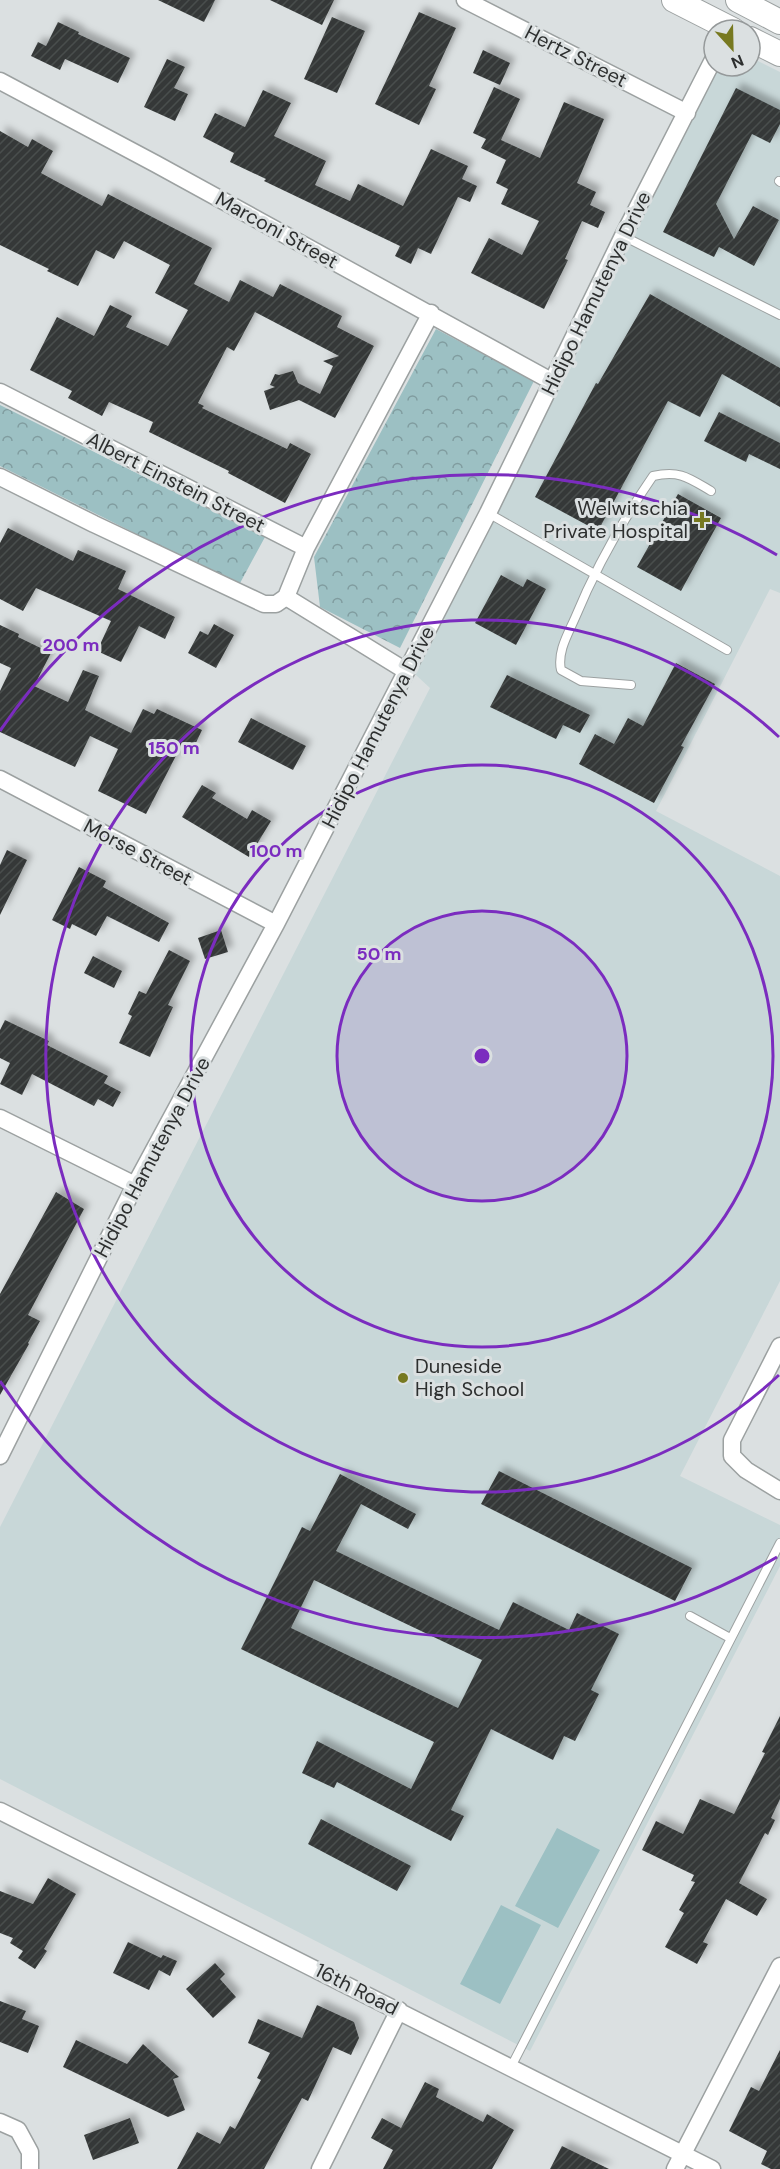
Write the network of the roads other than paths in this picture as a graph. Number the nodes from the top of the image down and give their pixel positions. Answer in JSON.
{"nodes":[{"id":1,"x":465,"y":0,"type":"edge"},
{"id":2,"x":674,"y":0,"type":"edge"},
{"id":3,"x":742,"y":2,"type":"edge"},
{"id":4,"x":708,"y":18,"type":"edge"},
{"id":5,"x":738,"y":18,"type":"edge"},
{"id":6,"x":780,"y":22,"type":"edge"},
{"id":7,"x":762,"y":45,"type":"edge"},
{"id":8,"x":780,"y":54,"type":"edge"},
{"id":9,"x":704,"y":78,"type":"edge"},
{"id":10,"x":0,"y":81,"type":"edge"},
{"id":11,"x":687,"y":113,"type":"junction"},
{"id":12,"x":623,"y":236,"type":"junction"},
{"id":13,"x":431,"y":313,"type":"junction"},
{"id":14,"x":780,"y":315,"type":"edge"},
{"id":15,"x":553,"y":382,"type":"junction"},
{"id":16,"x":0,"y":392,"type":"edge"},
{"id":17,"x":0,"y":477,"type":"edge"},
{"id":18,"x":711,"y":491,"type":"dead end"},
{"id":19,"x":488,"y":513,"type":"junction"},
{"id":20,"x":306,"y":548,"type":"junction"},
{"id":21,"x":593,"y":574,"type":"junction"},
{"id":22,"x":286,"y":597,"type":"junction"},
{"id":23,"x":727,"y":650,"type":"dead end"},
{"id":24,"x":406,"y":671,"type":"junction"},
{"id":25,"x":631,"y":686,"type":"dead end"},
{"id":26,"x":0,"y":779,"type":"edge"},
{"id":27,"x":276,"y":924,"type":"junction"},
{"id":28,"x":1,"y":1122,"type":"edge"},
{"id":29,"x":135,"y":1185,"type":"junction"},
{"id":30,"x":780,"y":1346,"type":"edge"},
{"id":31,"x":0,"y":1456,"type":"edge"},
{"id":32,"x":780,"y":1491,"type":"edge"},
{"id":33,"x":780,"y":1543,"type":"edge"},
{"id":34,"x":690,"y":1616,"type":"dead end"},
{"id":35,"x":730,"y":1638,"type":"junction"},
{"id":36,"x":0,"y":1811,"type":"edge"},
{"id":37,"x":780,"y":1966,"type":"edge"},
{"id":38,"x":399,"y":2010,"type":"junction"},
{"id":39,"x":511,"y":2067,"type":"junction"},
{"id":40,"x":0,"y":2122,"type":"edge"},
{"id":41,"x":683,"y":2154,"type":"junction"},
{"id":42,"x":30,"y":2169,"type":"edge"},
{"id":43,"x":320,"y":2169,"type":"edge"},
{"id":44,"x":675,"y":2169,"type":"edge"},
{"id":45,"x":712,"y":2169,"type":"edge"}],
"edges":[{"from":1,"to":11,"type":"street","name":"Hertz Street"},
{"from":2,"to":4,"type":"main road"},
{"from":3,"to":5,"type":"street"},
{"from":3,"to":6,"type":"main road"},
{"from":7,"to":8,"type":"main road"},
{"from":9,"to":11,"type":"street","name":"Hidipo Hamutenya Drive"},
{"from":10,"to":13,"type":"street","name":"Marconi Street"},
{"from":11,"to":12,"type":"street","name":"Hidipo Hamutenya Drive"},
{"from":12,"to":14,"type":"lane"},
{"from":12,"to":15,"type":"street","name":"Hidipo Hamutenya Drive"},
{"from":13,"to":15,"type":"street","name":"Marconi Street"},
{"from":13,"to":20,"type":"street"},
{"from":15,"to":19,"type":"street","name":"Hidipo Hamutenya Drive"},
{"from":16,"to":20,"type":"street","name":"Albert Einstein Street"},
{"from":17,"to":22,"type":"street"},
{"from":18,"to":21,"type":"lane"},
{"from":19,"to":21,"type":"lane"},
{"from":19,"to":24,"type":"street","name":"Hidipo Hamutenya Drive"},
{"from":20,"to":22,"type":"street"},
{"from":21,"to":23,"type":"lane"},
{"from":21,"to":25,"type":"lane"},
{"from":22,"to":24,"type":"street"},
{"from":24,"to":27,"type":"street","name":"Hidipo Hamutenya Drive"},
{"from":26,"to":27,"type":"street","name":"Morse Street"},
{"from":27,"to":29,"type":"street","name":"Hidipo Hamutenya Drive"},
{"from":28,"to":29,"type":"street"},
{"from":29,"to":31,"type":"street","name":"Hidipo Hamutenya Drive"},
{"from":30,"to":32,"type":"street"},
{"from":33,"to":35,"type":"lane"},
{"from":34,"to":35,"type":"lane"},
{"from":35,"to":39,"type":"lane"},
{"from":36,"to":38,"type":"street","name":"16th Road"},
{"from":37,"to":41,"type":"street"},
{"from":38,"to":39,"type":"street","name":"16th Road"},
{"from":38,"to":43,"type":"street"},
{"from":39,"to":41,"type":"street","name":"16th Road"},
{"from":40,"to":42,"type":"street"},
{"from":41,"to":44,"type":"street"},
{"from":41,"to":45,"type":"street","name":"16th Road"}]}
